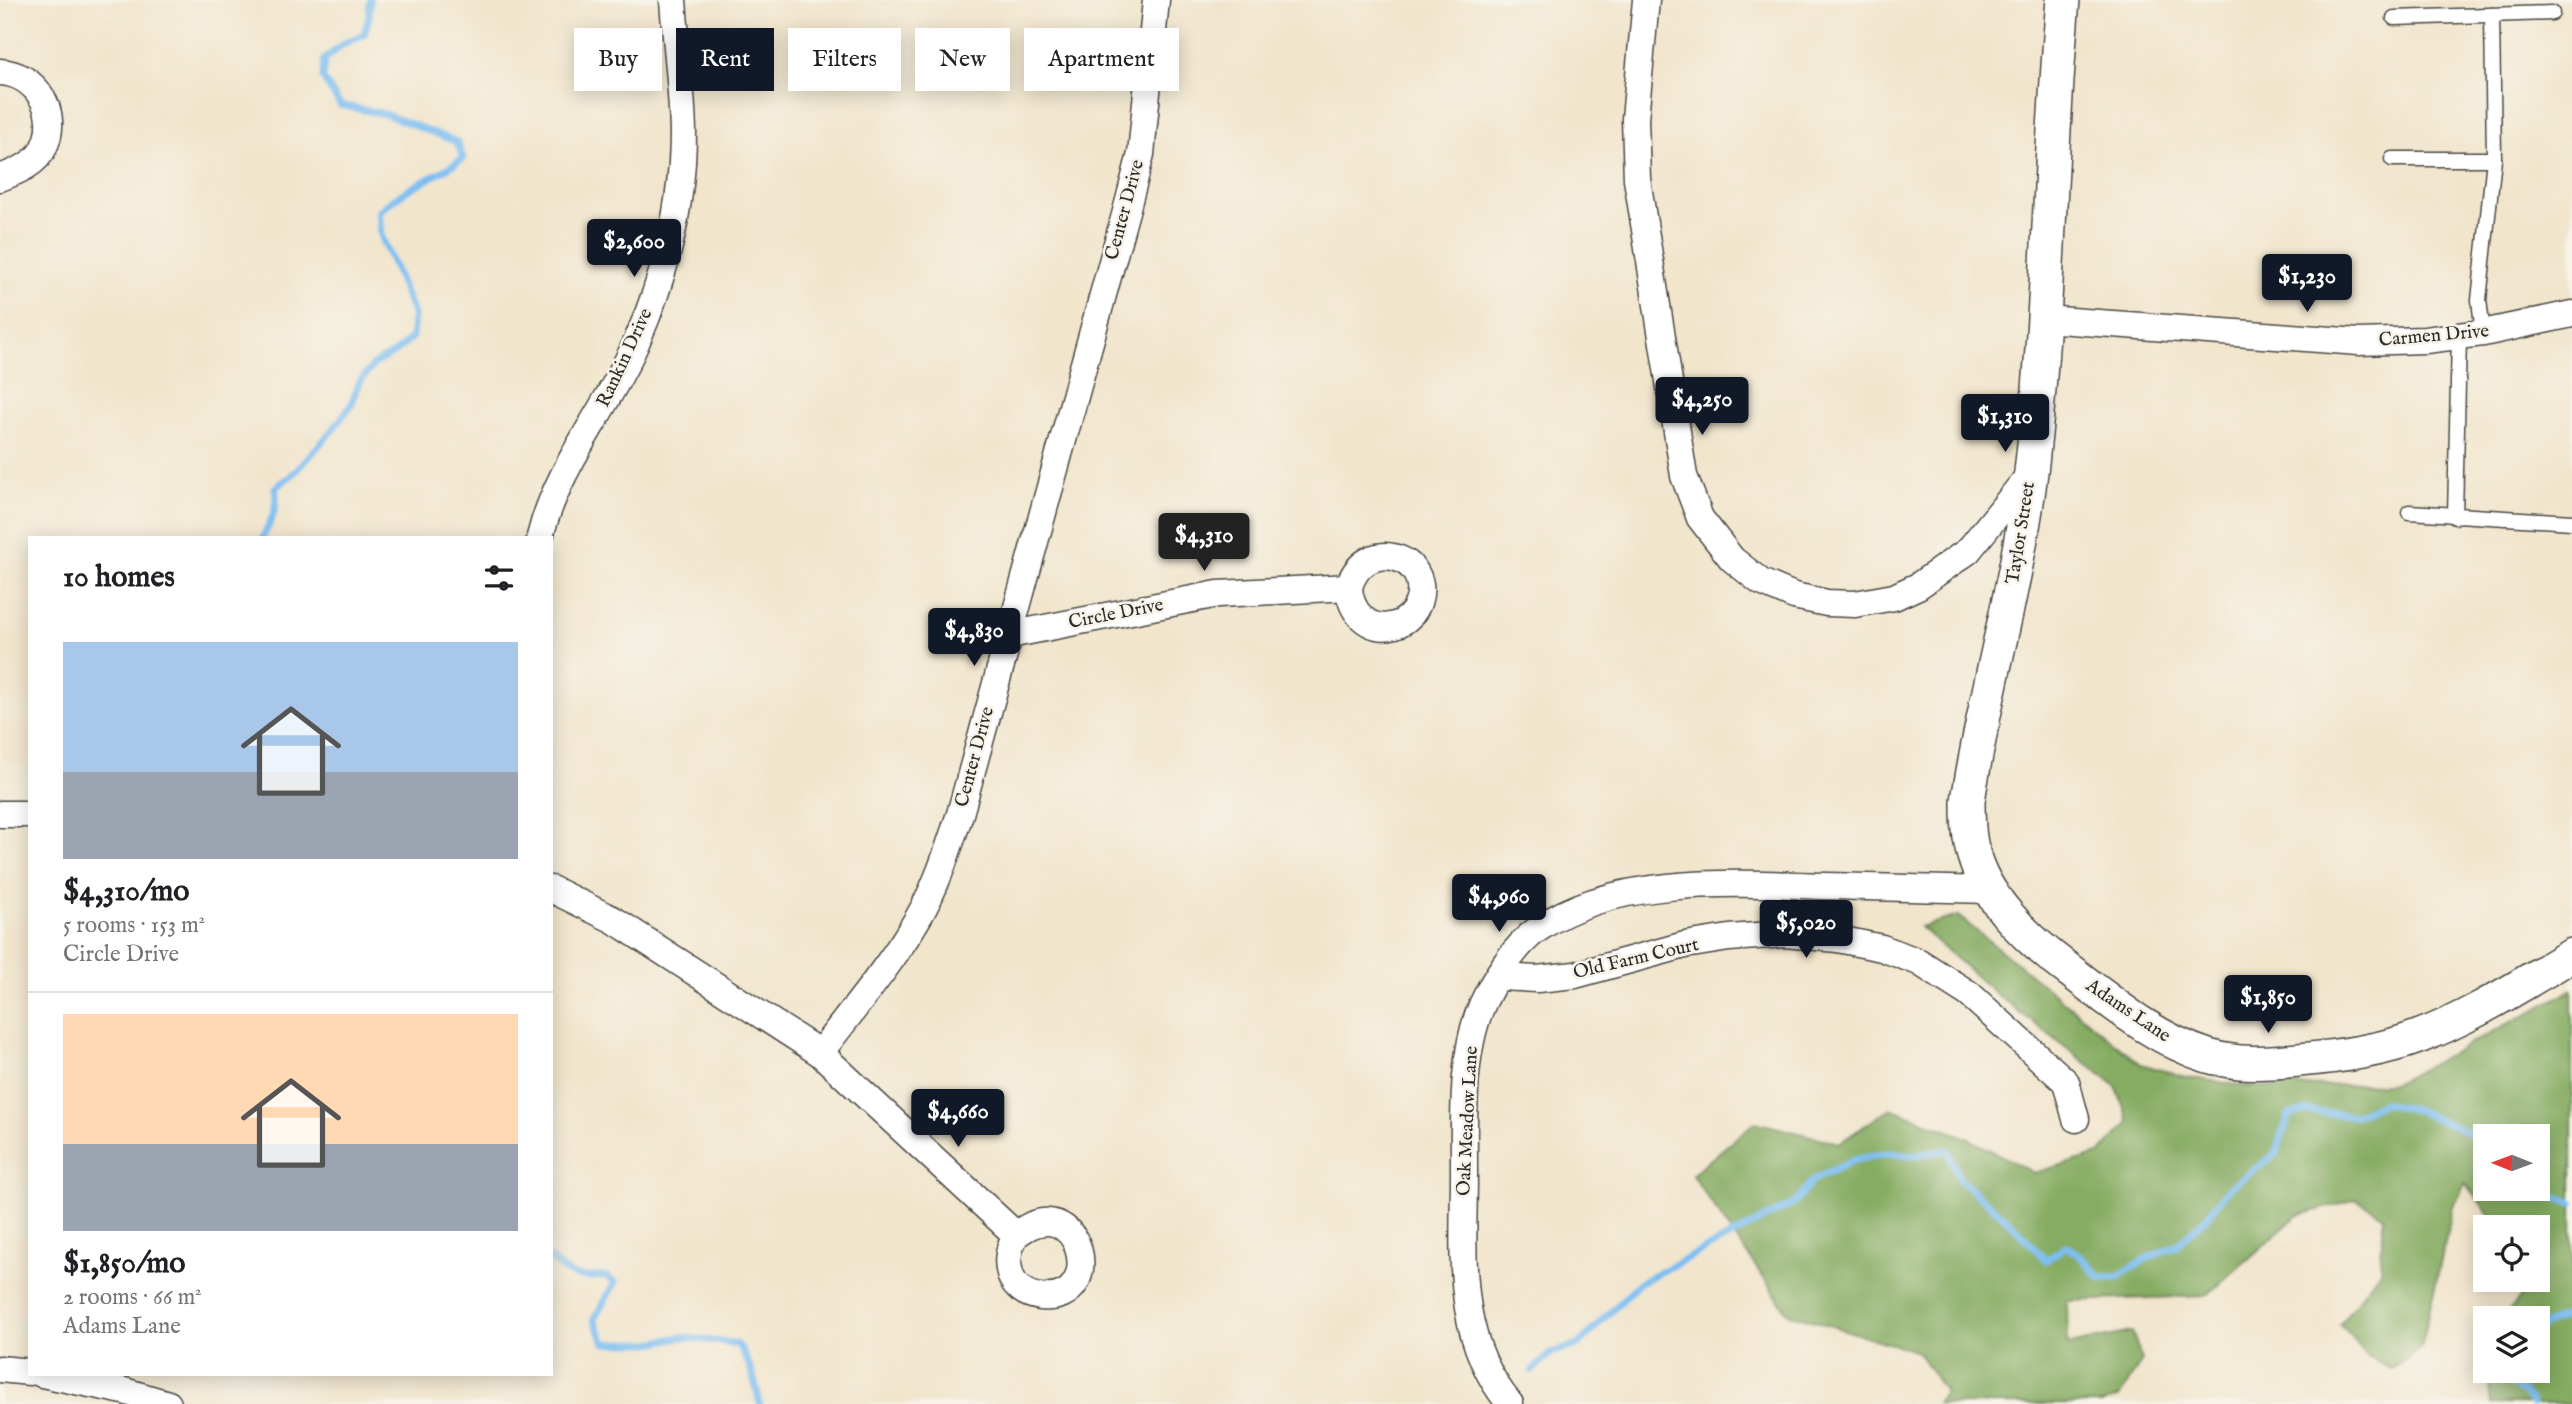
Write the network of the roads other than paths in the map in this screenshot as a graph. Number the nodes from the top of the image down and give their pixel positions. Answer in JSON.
{"nodes":[{"id":1,"x":673,"y":0,"type":"edge"},
{"id":2,"x":1156,"y":0,"type":"edge"},
{"id":3,"x":1646,"y":0,"type":"edge"},
{"id":4,"x":2063,"y":0,"type":"edge"},
{"id":5,"x":2552,"y":13,"type":"dead end"},
{"id":6,"x":2492,"y":15,"type":"junction"},
{"id":7,"x":2394,"y":18,"type":"dead end"},
{"id":8,"x":0,"y":72,"type":"edge"},
{"id":9,"x":2392,"y":159,"type":"dead end"},
{"id":10,"x":2494,"y":159,"type":"junction"},
{"id":11,"x":0,"y":178,"type":"edge"},
{"id":12,"x":2572,"y":313,"type":"edge"},
{"id":13,"x":2044,"y":319,"type":"junction"},
{"id":14,"x":2471,"y":335,"type":"junction"},
{"id":15,"x":2031,"y":473,"type":"junction"},
{"id":16,"x":2409,"y":512,"type":"dead end"},
{"id":17,"x":2455,"y":517,"type":"junction"},
{"id":18,"x":2572,"y":522,"type":"edge"},
{"id":19,"x":540,"y":536,"type":"edge"},
{"id":20,"x":1349,"y":587,"type":"dead end"},
{"id":21,"x":1009,"y":635,"type":"junction"},
{"id":22,"x":0,"y":814,"type":"edge"},
{"id":23,"x":28,"y":814,"type":"edge"},
{"id":24,"x":553,"y":890,"type":"edge"},
{"id":25,"x":1990,"y":890,"type":"junction"},
{"id":26,"x":2572,"y":955,"type":"edge"},
{"id":27,"x":1498,"y":977,"type":"junction"},
{"id":28,"x":820,"y":1053,"type":"junction"},
{"id":29,"x":2076,"y":1119,"type":"dead end"},
{"id":30,"x":1016,"y":1235,"type":"dead end"},
{"id":31,"x":0,"y":1369,"type":"edge"},
{"id":32,"x":28,"y":1372,"type":"edge"},
{"id":33,"x":52,"y":1376,"type":"edge"},
{"id":34,"x":168,"y":1404,"type":"edge"},
{"id":35,"x":1510,"y":1404,"type":"edge"}],
"edges":[{"from":1,"to":19,"type":"street","name":"Rankin Drive"},
{"from":2,"to":21,"type":"street","name":"Center Drive"},
{"from":3,"to":15,"type":"street"},
{"from":4,"to":13,"type":"street","name":"Taylor Street"},
{"from":5,"to":6,"type":"lane"},
{"from":6,"to":7,"type":"lane"},
{"from":6,"to":10,"type":"lane"},
{"from":8,"to":11,"type":"street"},
{"from":9,"to":10,"type":"lane"},
{"from":10,"to":14,"type":"lane"},
{"from":12,"to":14,"type":"street","name":"Carmen Drive"},
{"from":13,"to":14,"type":"street","name":"Carmen Drive"},
{"from":13,"to":15,"type":"street","name":"Taylor Street"},
{"from":14,"to":17,"type":"lane"},
{"from":15,"to":25,"type":"street","name":"Taylor Street"},
{"from":16,"to":17,"type":"lane"},
{"from":17,"to":18,"type":"lane"},
{"from":20,"to":21,"type":"street","name":"Circle Drive"},
{"from":21,"to":28,"type":"street","name":"Center Drive"},
{"from":22,"to":23,"type":"street"},
{"from":24,"to":28,"type":"street"},
{"from":25,"to":26,"type":"street","name":"Adams Lane"},
{"from":25,"to":27,"type":"street","name":"Oak Meadow Lane"},
{"from":27,"to":29,"type":"street","name":"Old Farm Court"},
{"from":27,"to":35,"type":"street","name":"Oak Meadow Lane"},
{"from":28,"to":30,"type":"street"},
{"from":31,"to":32,"type":"street"},
{"from":33,"to":34,"type":"street"}]}
